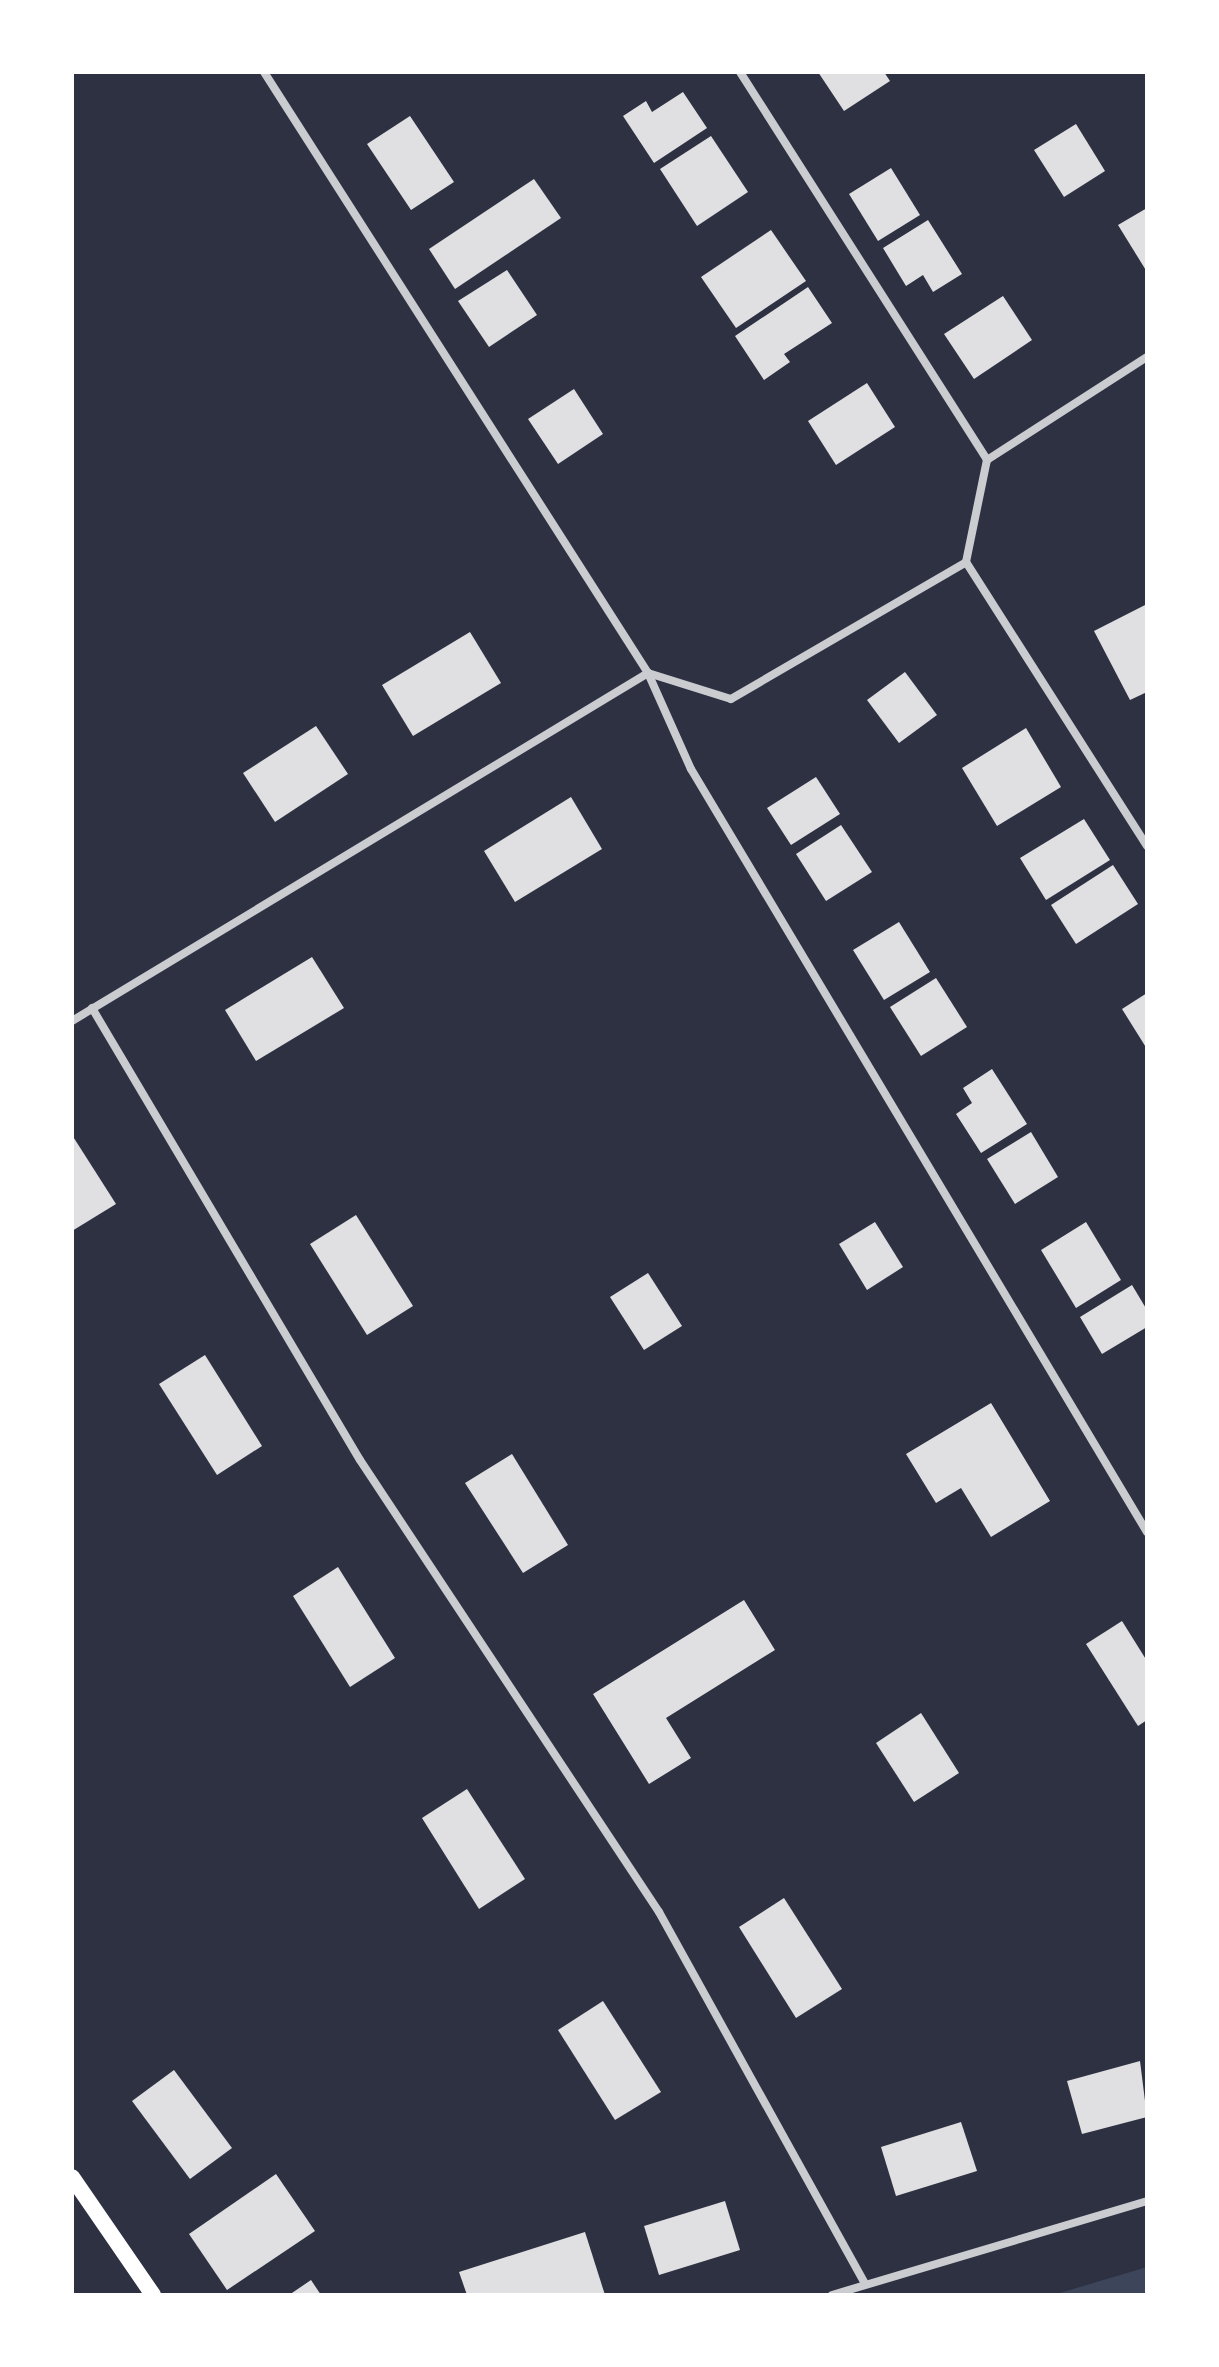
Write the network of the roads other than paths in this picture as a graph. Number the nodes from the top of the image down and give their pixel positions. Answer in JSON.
{"nodes":[{"id":1,"x":264,"y":72,"type":"edge"},
{"id":2,"x":740,"y":72,"type":"edge"},
{"id":3,"x":1147,"y":357,"type":"edge"},
{"id":4,"x":987,"y":460,"type":"junction"},
{"id":5,"x":966,"y":562,"type":"junction"},
{"id":6,"x":648,"y":673,"type":"junction"},
{"id":7,"x":1147,"y":846,"type":"edge"},
{"id":8,"x":92,"y":1008,"type":"junction"},
{"id":9,"x":72,"y":1021,"type":"edge"},
{"id":10,"x":1147,"y":1532,"type":"edge"},
{"id":11,"x":72,"y":2177,"type":"edge"},
{"id":12,"x":1147,"y":2201,"type":"edge"},
{"id":13,"x":865,"y":2284,"type":"junction"},
{"id":14,"x":153,"y":2295,"type":"edge"},
{"id":15,"x":832,"y":2295,"type":"edge"}],
"edges":[{"from":1,"to":6,"type":"street"},
{"from":2,"to":4,"type":"street"},
{"from":3,"to":4,"type":"street"},
{"from":4,"to":5,"type":"street"},
{"from":5,"to":6,"type":"street"},
{"from":5,"to":7,"type":"street"},
{"from":6,"to":8,"type":"street"},
{"from":6,"to":10,"type":"street"},
{"from":8,"to":9,"type":"street"},
{"from":8,"to":13,"type":"street"},
{"from":11,"to":14,"type":"main road"},
{"from":12,"to":13,"type":"street"},
{"from":13,"to":15,"type":"street"}]}
